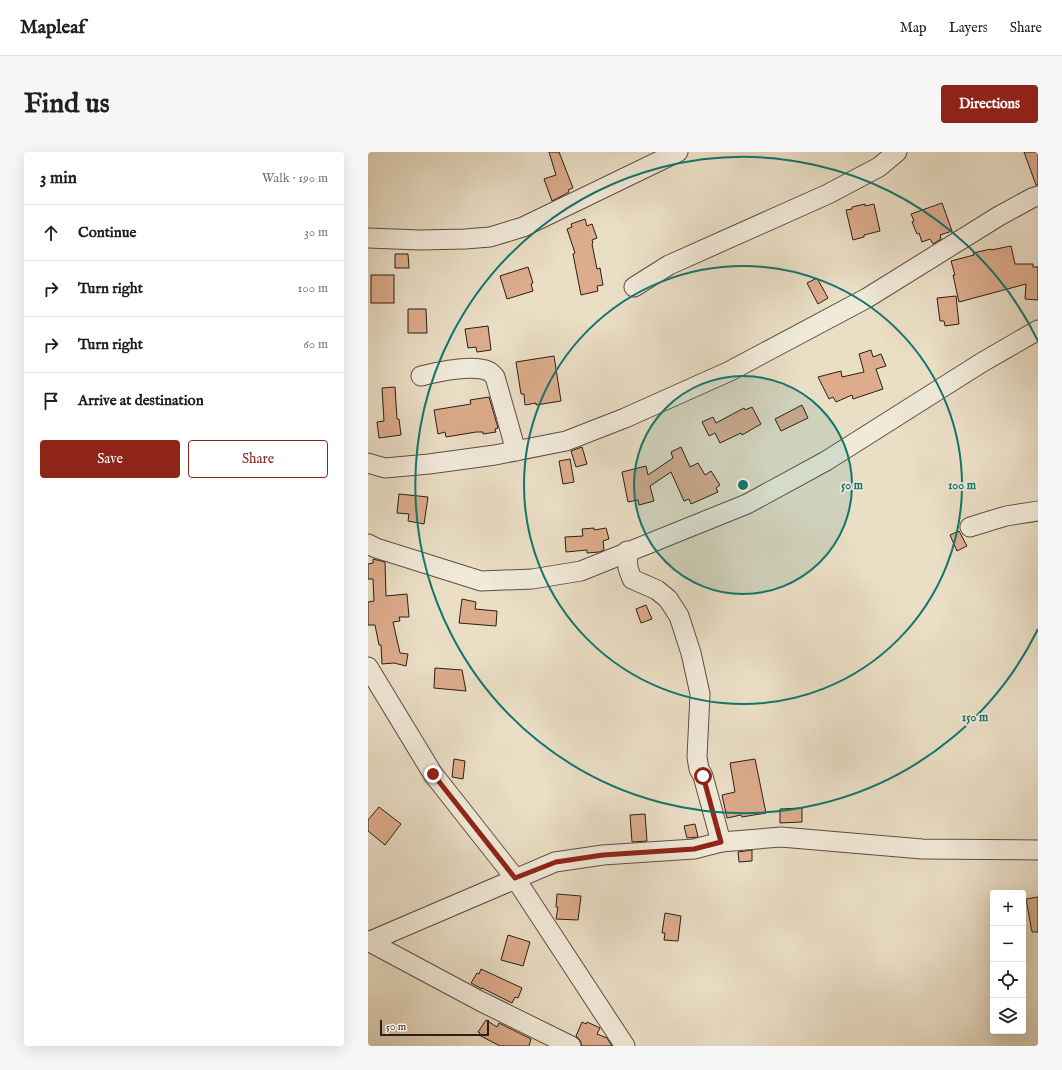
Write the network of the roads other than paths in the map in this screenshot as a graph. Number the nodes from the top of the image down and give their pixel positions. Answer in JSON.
{"nodes":[{"id":1,"x":678,"y":152,"type":"edge"},
{"id":2,"x":897,"y":152,"type":"edge"},
{"id":3,"x":1038,"y":196,"type":"edge"},
{"id":4,"x":368,"y":238,"type":"edge"},
{"id":5,"x":634,"y":287,"type":"dead end"},
{"id":6,"x":1038,"y":330,"type":"edge"},
{"id":7,"x":421,"y":376,"type":"dead end"},
{"id":8,"x":516,"y":451,"type":"junction"},
{"id":9,"x":368,"y":463,"type":"edge"},
{"id":10,"x":1038,"y":511,"type":"edge"},
{"id":11,"x":970,"y":526,"type":"dead end"},
{"id":12,"x":368,"y":544,"type":"edge"},
{"id":13,"x":627,"y":551,"type":"junction"},
{"id":14,"x":368,"y":667,"type":"edge"},
{"id":15,"x":721,"y":842,"type":"junction"},
{"id":16,"x":1038,"y":850,"type":"edge"},
{"id":17,"x":515,"y":878,"type":"junction"},
{"id":18,"x":368,"y":941,"type":"edge"},
{"id":19,"x":571,"y":1046,"type":"edge"},
{"id":20,"x":625,"y":1046,"type":"edge"}],
"edges":[{"from":1,"to":4,"type":"street"},
{"from":2,"to":5,"type":"street"},
{"from":3,"to":8,"type":"street"},
{"from":6,"to":13,"type":"street"},
{"from":7,"to":8,"type":"street"},
{"from":8,"to":9,"type":"street"},
{"from":10,"to":11,"type":"street"},
{"from":12,"to":13,"type":"street"},
{"from":13,"to":15,"type":"street"},
{"from":14,"to":17,"type":"street"},
{"from":15,"to":16,"type":"street"},
{"from":15,"to":17,"type":"street"},
{"from":17,"to":18,"type":"street"},
{"from":17,"to":20,"type":"street"},
{"from":18,"to":19,"type":"street"}]}
